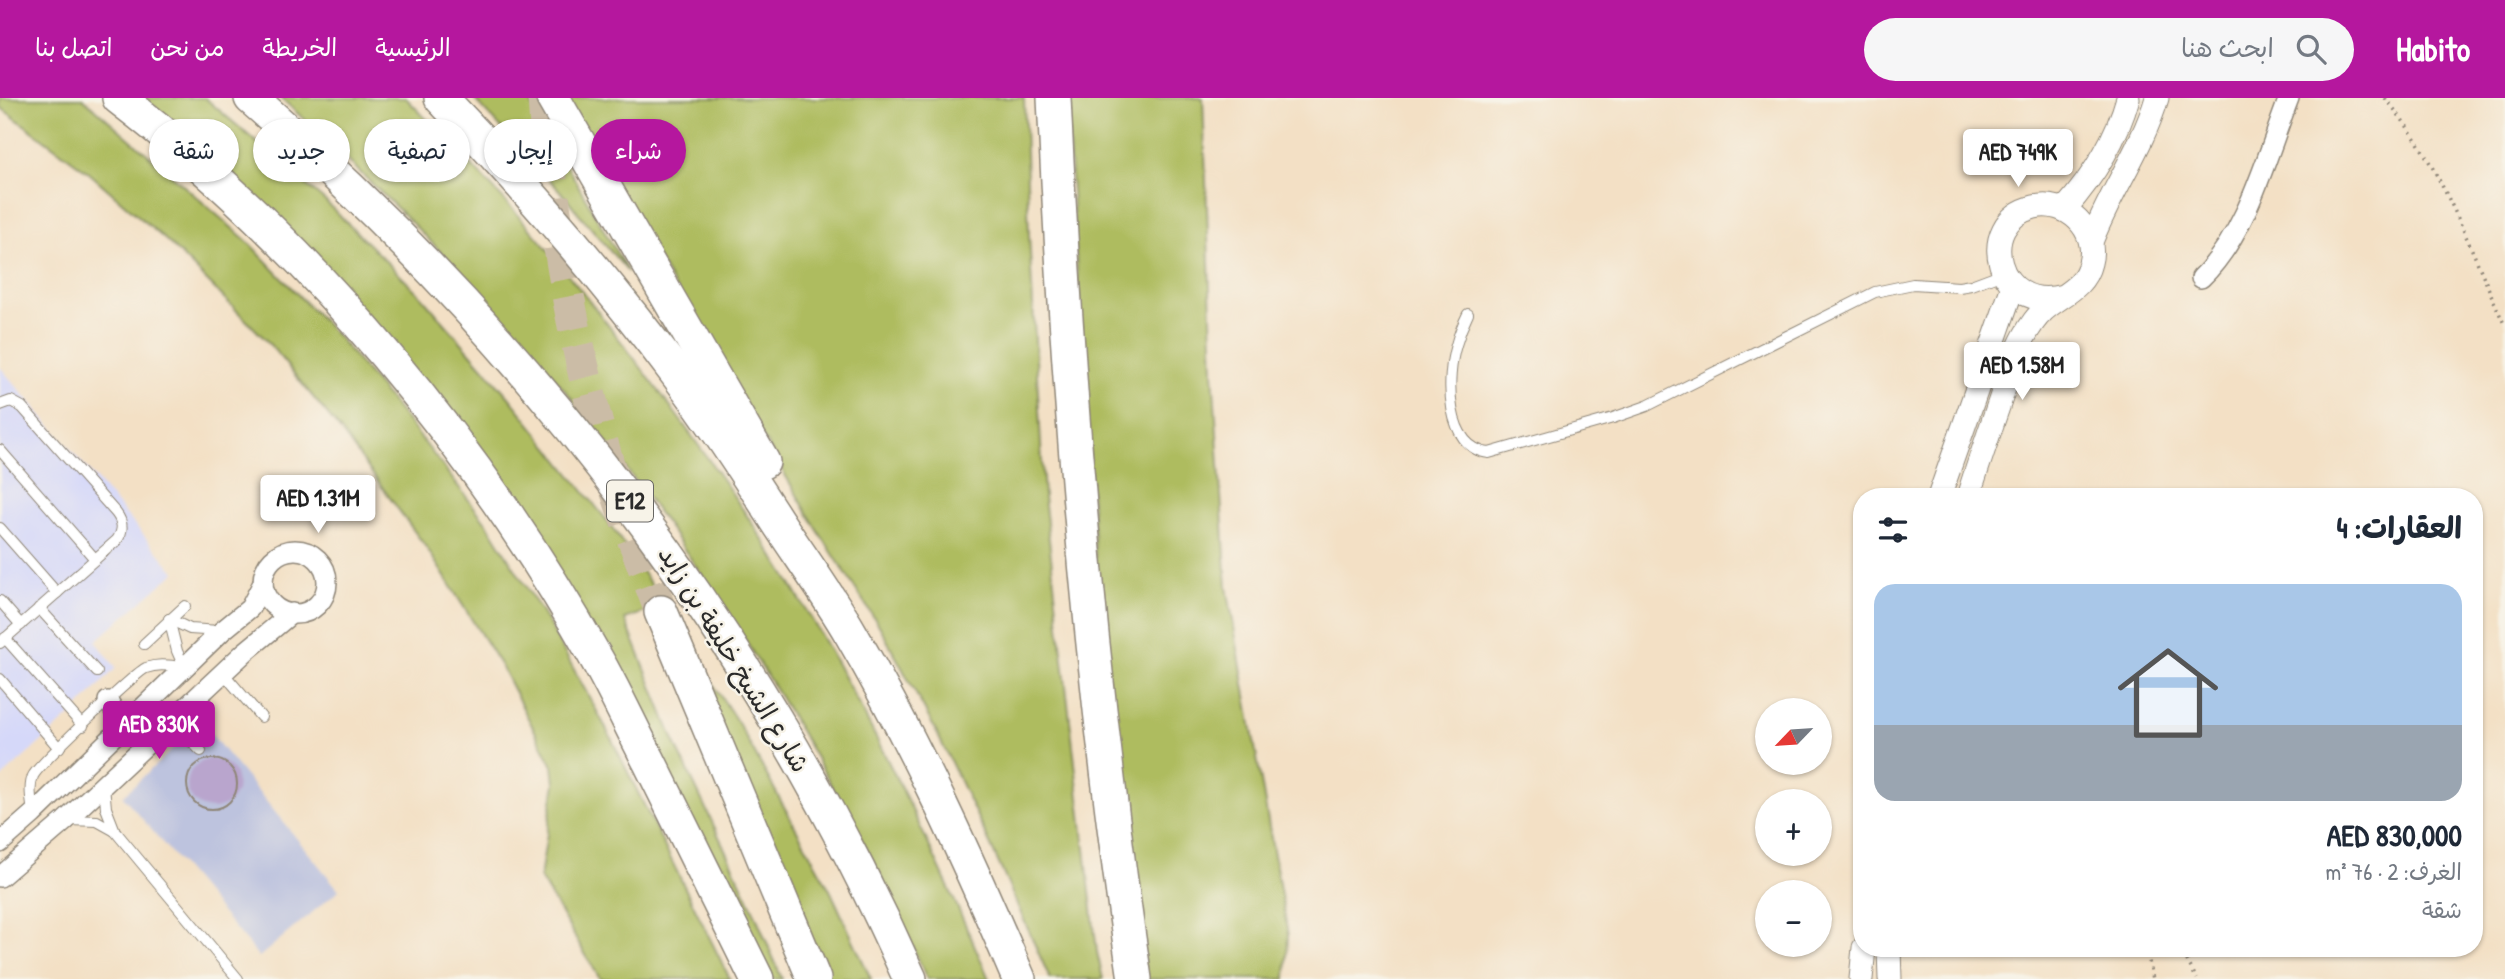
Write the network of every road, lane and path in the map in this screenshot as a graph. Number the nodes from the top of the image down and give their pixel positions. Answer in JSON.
{"nodes":[{"id":1,"x":119,"y":98,"type":"edge"},
{"id":2,"x":251,"y":98,"type":"edge"},
{"id":3,"x":441,"y":98,"type":"edge"},
{"id":4,"x":553,"y":98,"type":"edge"},
{"id":5,"x":1054,"y":98,"type":"edge"},
{"id":6,"x":2128,"y":98,"type":"edge"},
{"id":7,"x":2157,"y":98,"type":"edge"},
{"id":8,"x":2289,"y":98,"type":"edge"},
{"id":9,"x":2385,"y":98,"type":"edge"},
{"id":10,"x":2064,"y":210,"type":"junction"},
{"id":11,"x":2091,"y":242,"type":"junction"},
{"id":12,"x":2201,"y":278,"type":"dead end"},
{"id":13,"x":2008,"y":279,"type":"junction"},
{"id":14,"x":2063,"y":296,"type":"junction"},
{"id":15,"x":1468,"y":314,"type":"dead end"},
{"id":16,"x":2505,"y":326,"type":"edge"},
{"id":17,"x":0,"y":405,"type":"edge"},
{"id":18,"x":0,"y":450,"type":"edge"},
{"id":19,"x":1941,"y":488,"type":"edge"},
{"id":20,"x":1971,"y":488,"type":"edge"},
{"id":21,"x":0,"y":527,"type":"edge"},
{"id":22,"x":96,"y":559,"type":"junction"},
{"id":23,"x":264,"y":583,"type":"junction"},
{"id":24,"x":57,"y":593,"type":"junction"},
{"id":25,"x":0,"y":601,"type":"edge"},
{"id":26,"x":185,"y":606,"type":"dead end"},
{"id":27,"x":39,"y":608,"type":"junction"},
{"id":28,"x":660,"y":611,"type":"tunnel mouth"},
{"id":29,"x":292,"y":613,"type":"junction"},
{"id":30,"x":169,"y":619,"type":"junction"},
{"id":31,"x":21,"y":625,"type":"junction"},
{"id":32,"x":222,"y":631,"type":"junction"},
{"id":33,"x":850,"y":633,"type":"junction"},
{"id":34,"x":3,"y":641,"type":"edge"},
{"id":35,"x":144,"y":644,"type":"dead end"},
{"id":36,"x":184,"y":667,"type":"junction"},
{"id":37,"x":97,"y":672,"type":"dead end"},
{"id":38,"x":223,"y":674,"type":"junction"},
{"id":39,"x":0,"y":679,"type":"edge"},
{"id":40,"x":108,"y":701,"type":"junction"},
{"id":41,"x":261,"y":718,"type":"dead end"},
{"id":42,"x":172,"y":722,"type":"junction"},
{"id":43,"x":83,"y":726,"type":"junction"},
{"id":44,"x":125,"y":727,"type":"junction"},
{"id":45,"x":59,"y":748,"type":"junction"},
{"id":46,"x":201,"y":751,"type":"dead end"},
{"id":47,"x":104,"y":784,"type":"junction"},
{"id":48,"x":33,"y":814,"type":"junction"},
{"id":49,"x":65,"y":821,"type":"junction"},
{"id":50,"x":115,"y":831,"type":"junction"},
{"id":51,"x":0,"y":843,"type":"edge"},
{"id":52,"x":0,"y":877,"type":"edge"},
{"id":53,"x":1863,"y":957,"type":"edge"},
{"id":54,"x":1890,"y":957,"type":"edge"},
{"id":55,"x":2148,"y":957,"type":"edge"},
{"id":56,"x":2185,"y":957,"type":"edge"},
{"id":57,"x":238,"y":979,"type":"edge"},
{"id":58,"x":757,"y":979,"type":"edge"},
{"id":59,"x":814,"y":979,"type":"edge"},
{"id":60,"x":910,"y":979,"type":"edge"},
{"id":61,"x":1019,"y":979,"type":"edge"},
{"id":62,"x":1135,"y":979,"type":"edge"},
{"id":63,"x":1861,"y":979,"type":"edge"},
{"id":64,"x":1891,"y":979,"type":"edge"},
{"id":65,"x":2152,"y":979,"type":"edge"},
{"id":66,"x":2197,"y":979,"type":"edge"}],
"edges":[{"from":1,"to":58,"type":"highway"},
{"from":2,"to":60,"type":"highway","name":"شارع الشيخ خليفة بن زايد","number":"E12"},
{"from":3,"to":33,"type":"highway"},
{"from":4,"to":33,"type":"highway"},
{"from":5,"to":62,"type":"highway"},
{"from":6,"to":10,"type":"street"},
{"from":7,"to":11,"type":"street"},
{"from":8,"to":12,"type":"street"},
{"from":9,"to":16,"type":"path"},
{"from":10,"to":11,"type":"street"},
{"from":10,"to":13,"type":"street"},
{"from":11,"to":14,"type":"street"},
{"from":13,"to":14,"type":"street"},
{"from":13,"to":15,"type":"lane"},
{"from":13,"to":19,"type":"street"},
{"from":14,"to":20,"type":"street"},
{"from":17,"to":22,"type":"lane"},
{"from":18,"to":22,"type":"lane"},
{"from":21,"to":24,"type":"lane"},
{"from":22,"to":24,"type":"lane"},
{"from":23,"to":29,"type":"street"},
{"from":23,"to":29,"type":"street"},
{"from":23,"to":32,"type":"street"},
{"from":24,"to":27,"type":"lane"},
{"from":25,"to":31,"type":"lane"},
{"from":26,"to":30,"type":"lane"},
{"from":27,"to":31,"type":"lane"},
{"from":27,"to":37,"type":"lane"},
{"from":28,"to":59,"type":"highway"},
{"from":29,"to":38,"type":"street"},
{"from":30,"to":32,"type":"lane"},
{"from":30,"to":35,"type":"lane"},
{"from":30,"to":36,"type":"lane"},
{"from":31,"to":34,"type":"lane"},
{"from":32,"to":36,"type":"street"},
{"from":33,"to":61,"type":"highway"},
{"from":34,"to":43,"type":"lane"},
{"from":36,"to":40,"type":"lane"},
{"from":36,"to":44,"type":"street"},
{"from":38,"to":41,"type":"lane"},
{"from":38,"to":42,"type":"street"},
{"from":39,"to":45,"type":"lane"},
{"from":40,"to":43,"type":"lane"},
{"from":40,"to":44,"type":"street"},
{"from":42,"to":46,"type":"lane"},
{"from":42,"to":47,"type":"street"},
{"from":43,"to":45,"type":"lane"},
{"from":44,"to":48,"type":"street"},
{"from":45,"to":48,"type":"lane"},
{"from":47,"to":49,"type":"street"},
{"from":47,"to":50,"type":"lane"},
{"from":48,"to":51,"type":"street"},
{"from":49,"to":50,"type":"lane"},
{"from":49,"to":52,"type":"street"},
{"from":50,"to":57,"type":"lane"},
{"from":53,"to":63,"type":"street"},
{"from":54,"to":64,"type":"street"},
{"from":55,"to":65,"type":"path"},
{"from":56,"to":66,"type":"path"}]}
